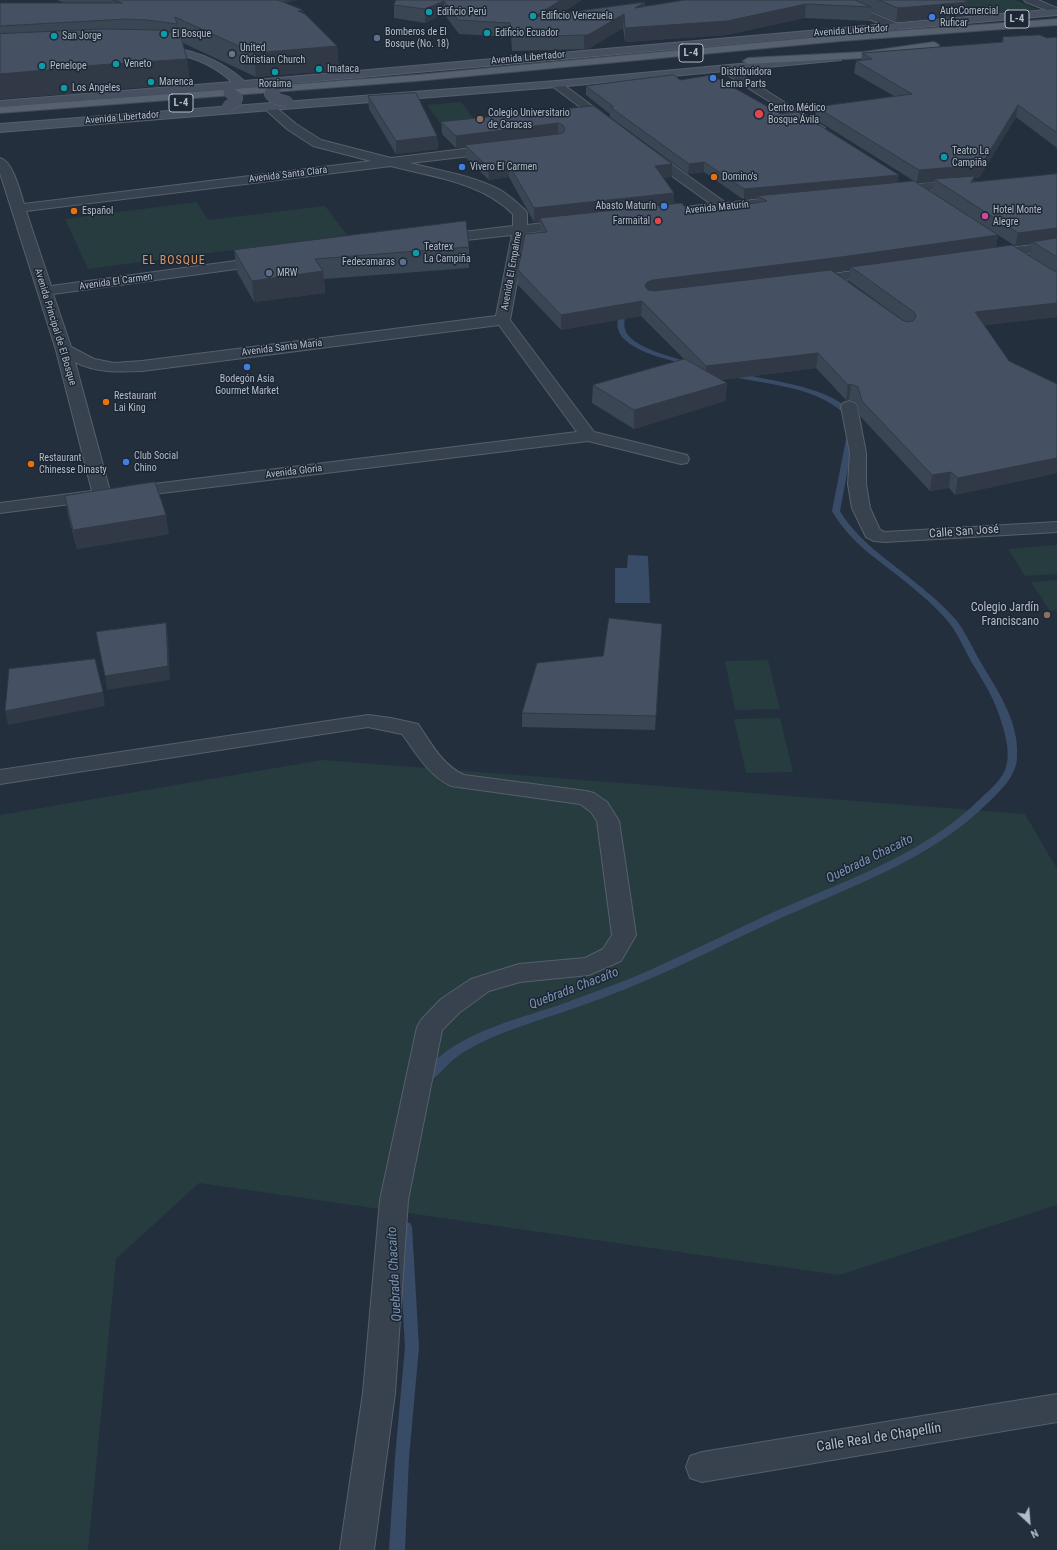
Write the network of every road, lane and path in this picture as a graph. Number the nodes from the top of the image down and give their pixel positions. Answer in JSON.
{"nodes":[{"id":1,"x":834,"y":0,"type":"edge"},
{"id":2,"x":1029,"y":0,"type":"edge"},
{"id":3,"x":1057,"y":12,"type":"edge"},
{"id":4,"x":1057,"y":17,"type":"edge"},
{"id":5,"x":977,"y":20,"type":"junction"},
{"id":6,"x":1057,"y":22,"type":"edge"},
{"id":7,"x":896,"y":27,"type":"junction"},
{"id":8,"x":1057,"y":30,"type":"edge"},
{"id":9,"x":833,"y":32,"type":"junction"},
{"id":10,"x":942,"y":46,"type":"edge"},
{"id":11,"x":146,"y":48,"type":"edge"},
{"id":12,"x":864,"y":55,"type":"junction"},
{"id":13,"x":725,"y":69,"type":"junction"},
{"id":14,"x":289,"y":80,"type":"junction"},
{"id":15,"x":556,"y":84,"type":"junction"},
{"id":16,"x":324,"y":86,"type":"junction"},
{"id":17,"x":211,"y":87,"type":"junction"},
{"id":18,"x":244,"y":87,"type":"junction"},
{"id":19,"x":362,"y":89,"type":"junction"},
{"id":20,"x":0,"y":104,"type":"edge"},
{"id":21,"x":301,"y":104,"type":"junction"},
{"id":22,"x":267,"y":106,"type":"junction"},
{"id":23,"x":224,"y":109,"type":"junction"},
{"id":24,"x":0,"y":110,"type":"edge"},
{"id":25,"x":0,"y":118,"type":"edge"},
{"id":26,"x":0,"y":128,"type":"edge"},
{"id":27,"x":618,"y":130,"type":"edge"},
{"id":28,"x":832,"y":136,"type":"edge"},
{"id":29,"x":636,"y":144,"type":"edge"},
{"id":30,"x":510,"y":147,"type":"edge"},
{"id":31,"x":0,"y":162,"type":"edge"},
{"id":32,"x":392,"y":162,"type":"junction"},
{"id":33,"x":896,"y":178,"type":"edge"},
{"id":34,"x":973,"y":184,"type":"edge"},
{"id":35,"x":914,"y":188,"type":"junction"},
{"id":36,"x":884,"y":191,"type":"edge"},
{"id":37,"x":790,"y":200,"type":"edge"},
{"id":38,"x":934,"y":201,"type":"edge"},
{"id":39,"x":723,"y":207,"type":"junction"},
{"id":40,"x":19,"y":208,"type":"junction"},
{"id":41,"x":644,"y":216,"type":"edge"},
{"id":42,"x":582,"y":222,"type":"edge"},
{"id":43,"x":520,"y":229,"type":"junction"},
{"id":44,"x":428,"y":240,"type":"edge"},
{"id":45,"x":998,"y":243,"type":"edge"},
{"id":46,"x":1057,"y":246,"type":"edge"},
{"id":47,"x":1012,"y":251,"type":"junction"},
{"id":48,"x":980,"y":256,"type":"edge"},
{"id":49,"x":281,"y":259,"type":"edge"},
{"id":50,"x":1031,"y":264,"type":"edge"},
{"id":51,"x":895,"y":268,"type":"edge"},
{"id":52,"x":833,"y":278,"type":"junction"},
{"id":53,"x":794,"y":283,"type":"edge"},
{"id":54,"x":44,"y":291,"type":"junction"},
{"id":55,"x":851,"y":291,"type":"edge"},
{"id":56,"x":503,"y":320,"type":"junction"},
{"id":57,"x":64,"y":350,"type":"junction"},
{"id":58,"x":849,"y":406,"type":"dead end"},
{"id":59,"x":588,"y":436,"type":"junction"},
{"id":60,"x":681,"y":459,"type":"dead end"},
{"id":61,"x":102,"y":495,"type":"junction"},
{"id":62,"x":0,"y":508,"type":"edge"},
{"id":63,"x":1057,"y":526,"type":"edge"},
{"id":64,"x":0,"y":777,"type":"edge"},
{"id":65,"x":1057,"y":1408,"type":"edge"},
{"id":66,"x":702,"y":1467,"type":"dead end"},
{"id":67,"x":357,"y":1550,"type":"edge"}],
"edges":[{"from":1,"to":7,"type":"street"},
{"from":2,"to":3,"type":"street"},
{"from":3,"to":5,"type":"main road","name":"Avenida Libertador","number":"L-4"},
{"from":4,"to":5,"type":"main road","number":"L-4"},
{"from":5,"to":7,"type":"main road","name":"Avenida Libertador","number":"L-4"},
{"from":6,"to":16,"type":"main road","name":"Avenida Libertador","number":"L-4"},
{"from":7,"to":9,"type":"main road","name":"Avenida Libertador","number":"L-4"},
{"from":8,"to":19,"type":"main road","name":"Avenida Libertador","number":"L-4"},
{"from":9,"to":14,"type":"main road","name":"Avenida Libertador","number":"L-4"},
{"from":9,"to":16,"type":"main road","number":"L-4"},
{"from":10,"to":12,"type":"main road","number":"L-4"},
{"from":11,"to":18,"type":"main road"},
{"from":12,"to":13,"type":"main road","name":"Avenida Libertador","number":"L-4"},
{"from":12,"to":19,"type":"main road","number":"L-4"},
{"from":13,"to":15,"type":"main road","name":"Avenida Libertador","number":"L-4"},
{"from":13,"to":28,"type":"street"},
{"from":14,"to":18,"type":"main road","name":"Avenida Libertador","number":"L-4"},
{"from":14,"to":21,"type":"main road","number":"L-4","bridge":true},
{"from":15,"to":21,"type":"main road","name":"Avenida Libertador","number":"L-4"},
{"from":15,"to":27,"type":"street"},
{"from":16,"to":24,"type":"main road","name":"Avenida Libertador","number":"L-4"},
{"from":17,"to":18,"type":"main road","name":"Avenida Libertador","number":"L-4"},
{"from":17,"to":20,"type":"main road","name":"Avenida Libertador","number":"L-4"},
{"from":17,"to":23,"type":"main road","number":"L-4","bridge":true},
{"from":18,"to":22,"type":"main road"},
{"from":19,"to":25,"type":"main road","name":"Avenida Libertador","number":"L-4"},
{"from":21,"to":22,"type":"main road","name":"Avenida Libertador","number":"L-4"},
{"from":22,"to":23,"type":"main road","name":"Avenida Libertador","number":"L-4"},
{"from":22,"to":32,"type":"street","name":"Avenida El Empalme"},
{"from":23,"to":26,"type":"main road","name":"Avenida Libertador","number":"L-4"},
{"from":29,"to":39,"type":"street"},
{"from":30,"to":32,"type":"street","name":"Avenida Santa Clara"},
{"from":31,"to":40,"type":"street","name":"Avenida Principal de El Bosque"},
{"from":32,"to":40,"type":"street","name":"Avenida Santa Clara"},
{"from":32,"to":43,"type":"street","name":"Avenida El Empalme"},
{"from":33,"to":35,"type":"street"},
{"from":34,"to":35,"type":"street"},
{"from":35,"to":36,"type":"street"},
{"from":35,"to":38,"type":"street"},
{"from":37,"to":39,"type":"street","name":"Avenida Maturín"},
{"from":39,"to":41,"type":"street","name":"Avenida Maturín"},
{"from":40,"to":54,"type":"street","name":"Avenida Principal de El Bosque"},
{"from":42,"to":43,"type":"street"},
{"from":43,"to":44,"type":"street"},
{"from":43,"to":56,"type":"street","name":"Avenida El Empalme"},
{"from":45,"to":47,"type":"street"},
{"from":46,"to":47,"type":"street"},
{"from":47,"to":48,"type":"street"},
{"from":47,"to":50,"type":"street"},
{"from":49,"to":54,"type":"street","name":"Avenida El Carmen"},
{"from":51,"to":52,"type":"street"},
{"from":52,"to":53,"type":"street"},
{"from":52,"to":55,"type":"street"},
{"from":54,"to":57,"type":"street","name":"Avenida Principal de El Bosque"},
{"from":56,"to":57,"type":"street","name":"Avenida Santa María"},
{"from":56,"to":59,"type":"street","name":"Avenida El Empalme"},
{"from":57,"to":61,"type":"street","name":"Avenida Principal de El Bosque"},
{"from":58,"to":63,"type":"street","name":"Calle San José"},
{"from":59,"to":60,"type":"street"},
{"from":59,"to":61,"type":"street","name":"Avenida Gloria"},
{"from":61,"to":62,"type":"street","name":"Avenida Gloria"},
{"from":64,"to":67,"type":"street"},
{"from":65,"to":66,"type":"street","name":"Calle Real de Chapellín"}]}
